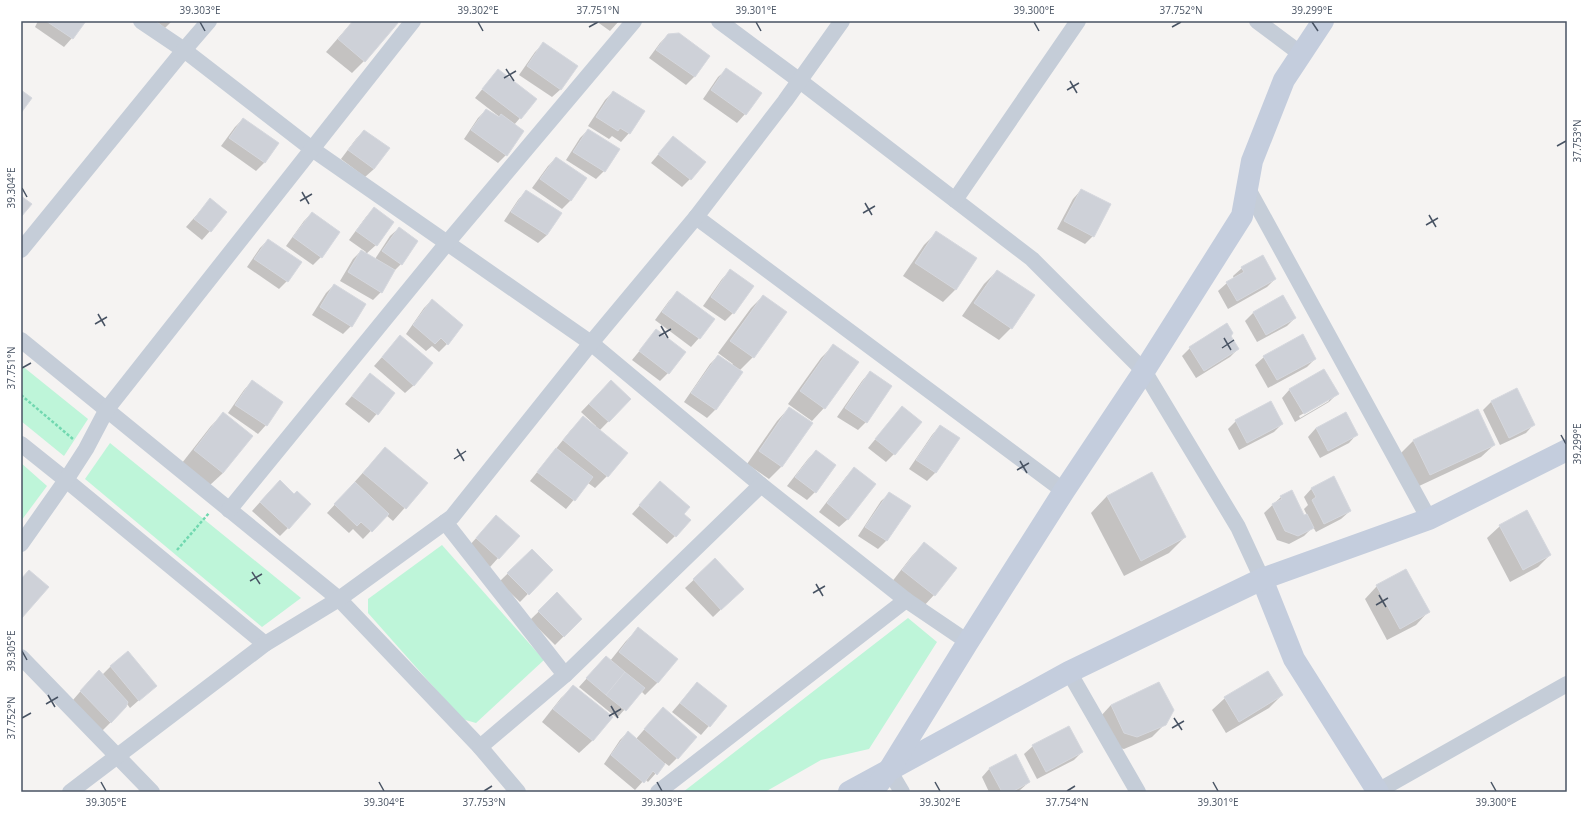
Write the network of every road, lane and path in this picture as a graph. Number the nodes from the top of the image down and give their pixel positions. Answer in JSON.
{"nodes":[{"id":1,"x":141,"y":21,"type":"edge"},
{"id":2,"x":209,"y":21,"type":"edge"},
{"id":3,"x":413,"y":21,"type":"edge"},
{"id":4,"x":634,"y":21,"type":"edge"},
{"id":5,"x":718,"y":21,"type":"edge"},
{"id":6,"x":842,"y":21,"type":"edge"},
{"id":7,"x":1078,"y":21,"type":"edge"},
{"id":8,"x":1257,"y":21,"type":"edge"},
{"id":9,"x":1323,"y":21,"type":"edge"},
{"id":10,"x":184,"y":50,"type":"junction"},
{"id":11,"x":1301,"y":54,"type":"junction"},
{"id":12,"x":800,"y":81,"type":"junction"},
{"id":13,"x":312,"y":149,"type":"junction"},
{"id":14,"x":1247,"y":187,"type":"junction"},
{"id":15,"x":955,"y":200,"type":"junction"},
{"id":16,"x":696,"y":217,"type":"junction"},
{"id":17,"x":447,"y":243,"type":"junction"},
{"id":18,"x":21,"y":250,"type":"edge"},
{"id":19,"x":21,"y":340,"type":"edge"},
{"id":20,"x":591,"y":343,"type":"junction"},
{"id":21,"x":1144,"y":371,"type":"junction"},
{"id":22,"x":21,"y":395,"type":"edge"},
{"id":23,"x":106,"y":409,"type":"junction"},
{"id":24,"x":21,"y":444,"type":"edge"},
{"id":25,"x":86,"y":449,"type":"junction"},
{"id":26,"x":1567,"y":450,"type":"edge"},
{"id":27,"x":66,"y":480,"type":"junction"},
{"id":28,"x":761,"y":485,"type":"junction"},
{"id":29,"x":1064,"y":491,"type":"junction"},
{"id":30,"x":224,"y":506,"type":"junction"},
{"id":31,"x":1429,"y":519,"type":"junction"},
{"id":32,"x":445,"y":522,"type":"junction"},
{"id":33,"x":21,"y":544,"type":"edge"},
{"id":34,"x":166,"y":562,"type":"junction"},
{"id":35,"x":1262,"y":579,"type":"junction"},
{"id":36,"x":339,"y":599,"type":"junction"},
{"id":37,"x":906,"y":600,"type":"junction"},
{"id":38,"x":968,"y":642,"type":"junction"},
{"id":39,"x":265,"y":644,"type":"junction"},
{"id":40,"x":21,"y":657,"type":"edge"},
{"id":41,"x":1069,"y":672,"type":"junction"},
{"id":42,"x":565,"y":675,"type":"junction"},
{"id":43,"x":1567,"y":684,"type":"edge"},
{"id":44,"x":480,"y":747,"type":"junction"},
{"id":45,"x":116,"y":756,"type":"junction"},
{"id":46,"x":889,"y":770,"type":"junction"},
{"id":47,"x":70,"y":792,"type":"edge"},
{"id":48,"x":152,"y":792,"type":"edge"},
{"id":49,"x":518,"y":792,"type":"edge"},
{"id":50,"x":658,"y":792,"type":"edge"},
{"id":51,"x":849,"y":792,"type":"edge"},
{"id":52,"x":872,"y":792,"type":"edge"},
{"id":53,"x":902,"y":792,"type":"edge"},
{"id":54,"x":1138,"y":792,"type":"edge"},
{"id":55,"x":1377,"y":792,"type":"edge"}],
"edges":[{"from":1,"to":10,"type":"street"},
{"from":2,"to":10,"type":"street"},
{"from":3,"to":13,"type":"street"},
{"from":4,"to":17,"type":"street"},
{"from":5,"to":12,"type":"street"},
{"from":6,"to":12,"type":"street"},
{"from":7,"to":15,"type":"street"},
{"from":8,"to":11,"type":"street"},
{"from":9,"to":11,"type":"street"},
{"from":10,"to":13,"type":"street"},
{"from":10,"to":18,"type":"street"},
{"from":11,"to":14,"type":"street"},
{"from":12,"to":15,"type":"street"},
{"from":12,"to":16,"type":"street"},
{"from":13,"to":17,"type":"street"},
{"from":13,"to":23,"type":"street"},
{"from":14,"to":21,"type":"street"},
{"from":14,"to":31,"type":"street"},
{"from":15,"to":21,"type":"street"},
{"from":16,"to":20,"type":"street"},
{"from":16,"to":29,"type":"street"},
{"from":17,"to":20,"type":"street"},
{"from":17,"to":30,"type":"street"},
{"from":19,"to":23,"type":"street"},
{"from":20,"to":28,"type":"street"},
{"from":20,"to":32,"type":"street"},
{"from":21,"to":29,"type":"street"},
{"from":21,"to":35,"type":"street"},
{"from":22,"to":25,"type":"path"},
{"from":23,"to":25,"type":"street"},
{"from":23,"to":30,"type":"street"},
{"from":24,"to":27,"type":"street"},
{"from":25,"to":27,"type":"street"},
{"from":26,"to":31,"type":"street"},
{"from":27,"to":33,"type":"street"},
{"from":27,"to":34,"type":"street"},
{"from":28,"to":37,"type":"street"},
{"from":28,"to":42,"type":"street"},
{"from":29,"to":38,"type":"street"},
{"from":30,"to":34,"type":"path"},
{"from":30,"to":36,"type":"street"},
{"from":31,"to":35,"type":"street"},
{"from":32,"to":36,"type":"street"},
{"from":32,"to":42,"type":"street"},
{"from":34,"to":39,"type":"street"},
{"from":35,"to":41,"type":"street"},
{"from":35,"to":55,"type":"street"},
{"from":36,"to":39,"type":"street"},
{"from":36,"to":44,"type":"street"},
{"from":37,"to":38,"type":"street"},
{"from":37,"to":50,"type":"street"},
{"from":38,"to":46,"type":"street"},
{"from":39,"to":45,"type":"street"},
{"from":40,"to":45,"type":"street"},
{"from":41,"to":46,"type":"street"},
{"from":41,"to":54,"type":"street"},
{"from":42,"to":44,"type":"street"},
{"from":43,"to":55,"type":"street"},
{"from":44,"to":49,"type":"street"},
{"from":45,"to":47,"type":"street"},
{"from":45,"to":48,"type":"street"},
{"from":46,"to":51,"type":"street"},
{"from":46,"to":52,"type":"street"},
{"from":46,"to":53,"type":"street"}]}
